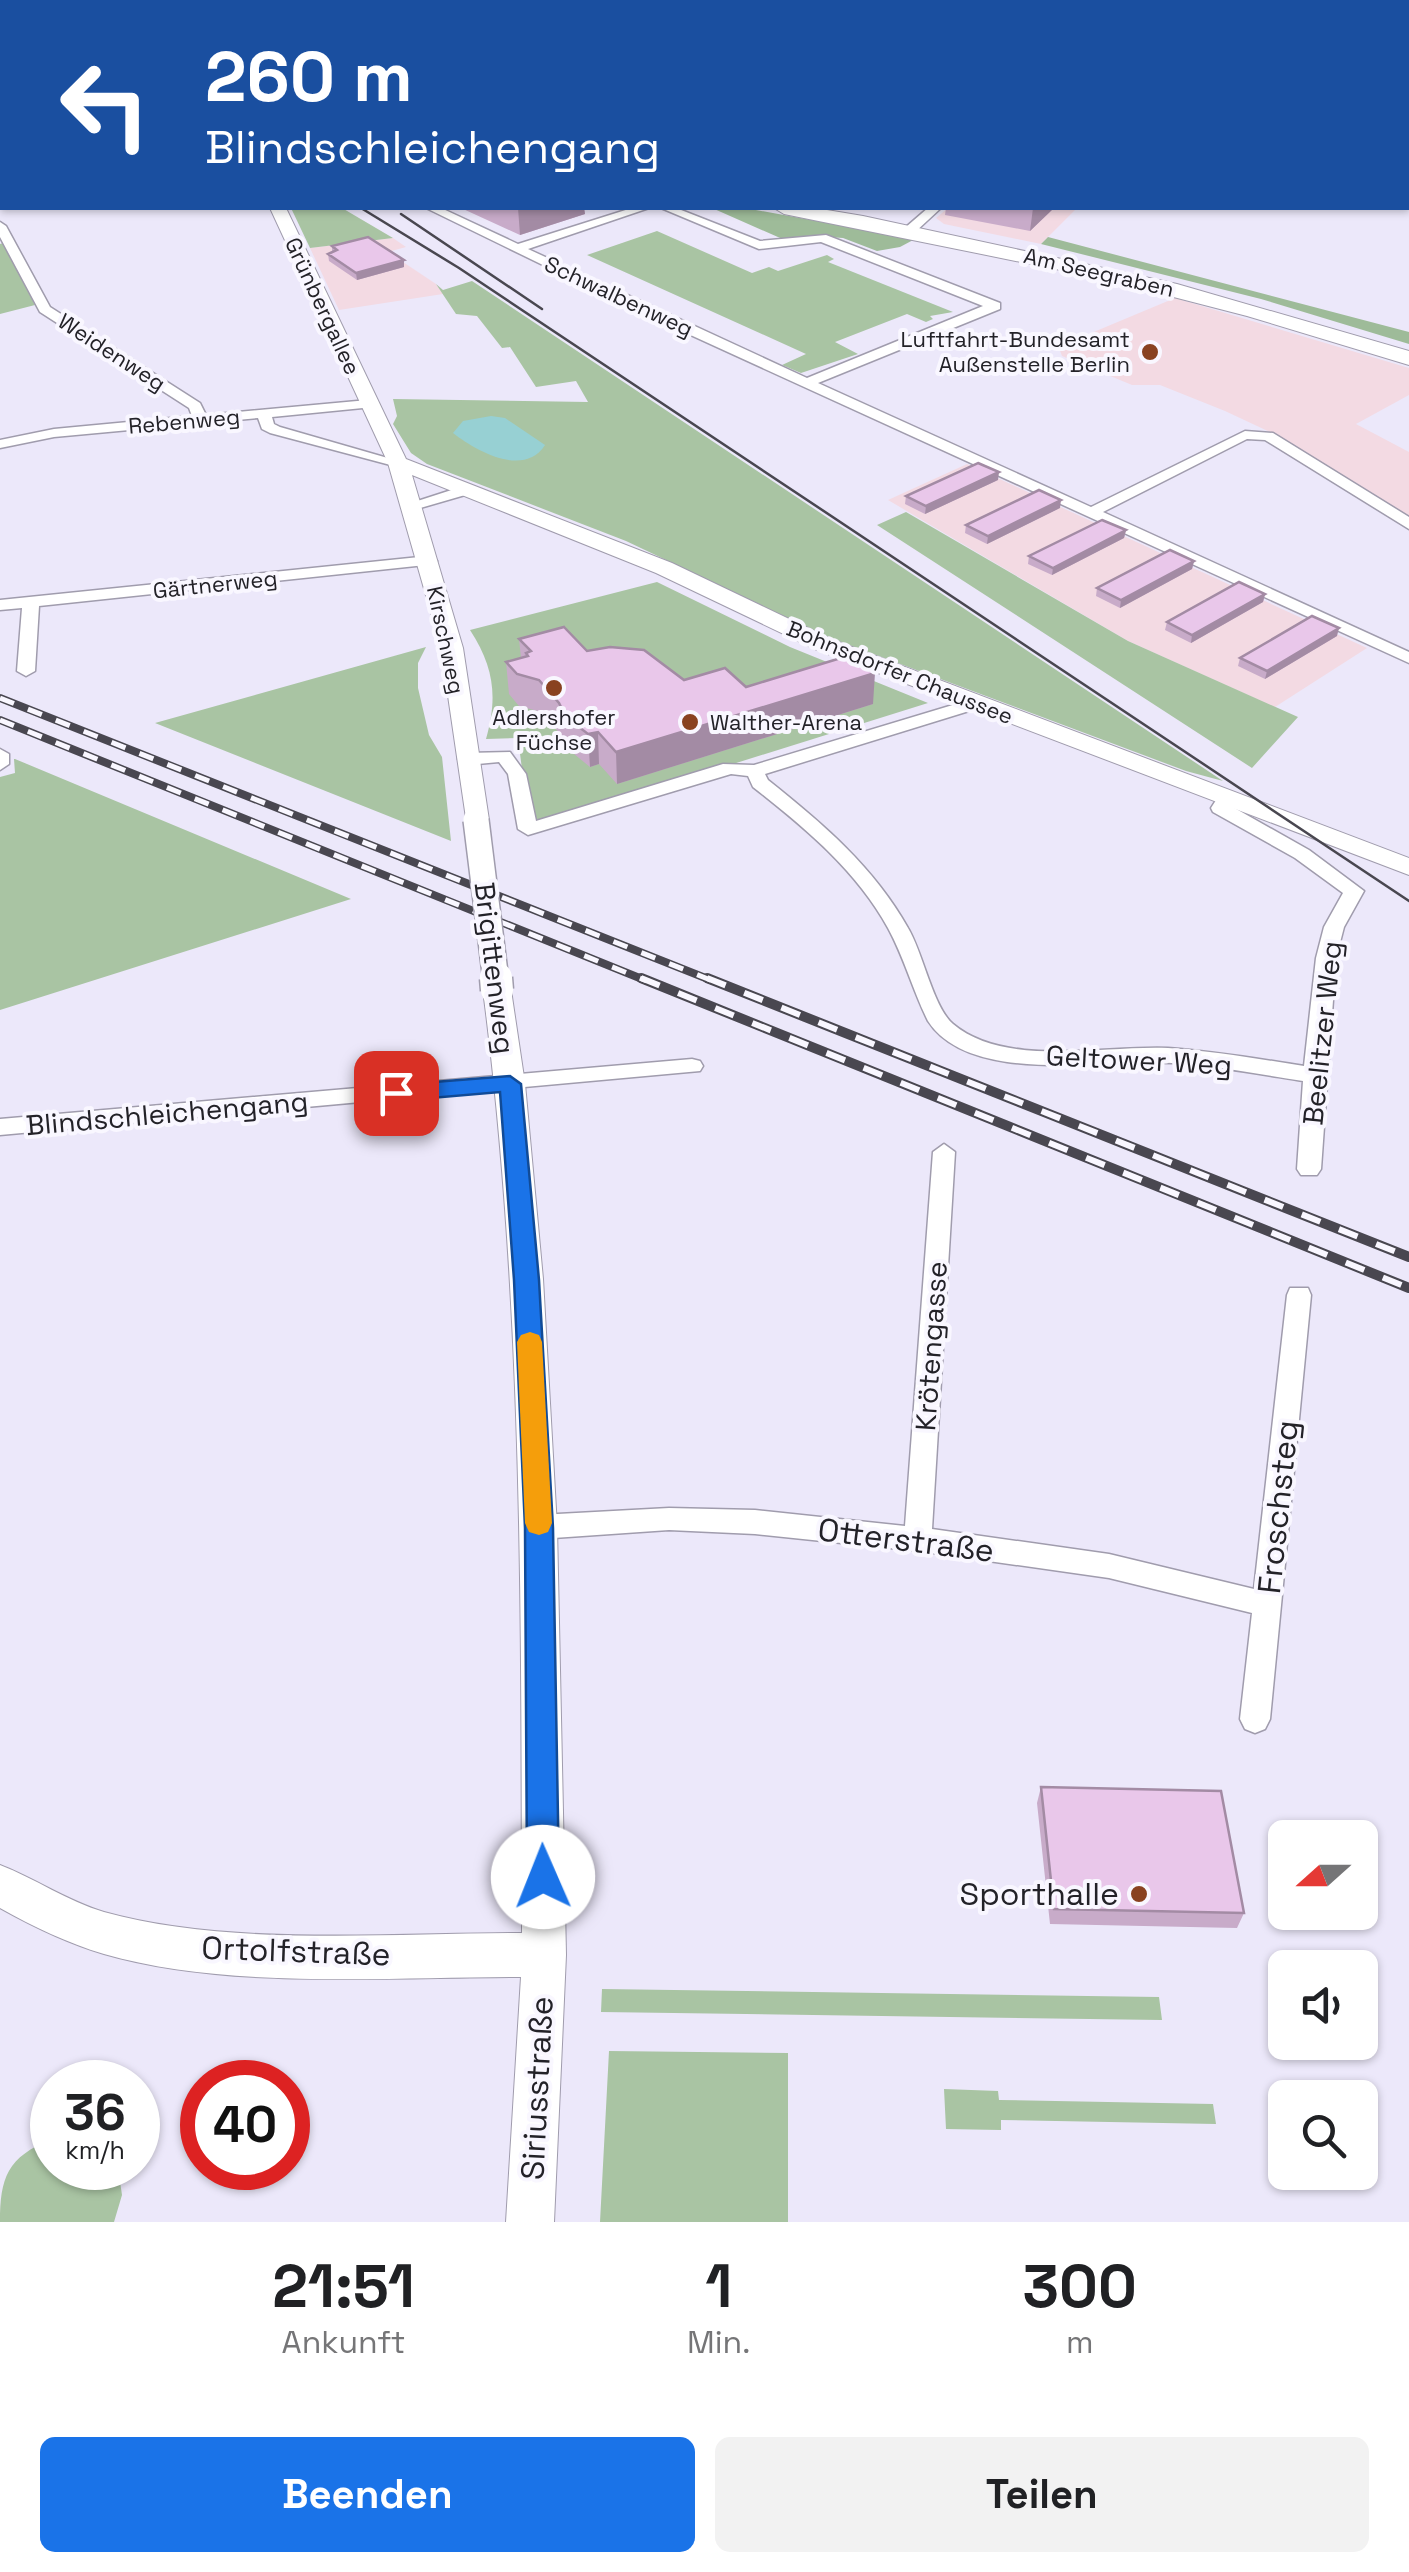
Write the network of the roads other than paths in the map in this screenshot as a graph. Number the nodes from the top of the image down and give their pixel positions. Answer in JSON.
{"nodes":[{"id":1,"x":279,"y":210,"type":"edge"},
{"id":2,"x":436,"y":210,"type":"edge"},
{"id":3,"x":637,"y":210,"type":"edge"},
{"id":4,"x":672,"y":210,"type":"edge"},
{"id":5,"x":802,"y":210,"type":"edge"},
{"id":6,"x":838,"y":210,"type":"edge"},
{"id":7,"x":931,"y":210,"type":"edge"},
{"id":8,"x":907,"y":222,"type":"edge"},
{"id":9,"x":2,"y":234,"type":"edge"},
{"id":10,"x":516,"y":249,"type":"junction"},
{"id":11,"x":1409,"y":350,"type":"edge"},
{"id":12,"x":1409,"y":358,"type":"edge"},
{"id":13,"x":808,"y":382,"type":"junction"},
{"id":14,"x":368,"y":404,"type":"junction"},
{"id":15,"x":264,"y":414,"type":"junction"},
{"id":16,"x":200,"y":420,"type":"junction"},
{"id":17,"x":0,"y":444,"type":"edge"},
{"id":18,"x":398,"y":463,"type":"junction"},
{"id":19,"x":468,"y":490,"type":"junction"},
{"id":20,"x":410,"y":506,"type":"junction"},
{"id":21,"x":1092,"y":512,"type":"junction"},
{"id":22,"x":1409,"y":524,"type":"edge"},
{"id":23,"x":429,"y":562,"type":"junction"},
{"id":24,"x":32,"y":603,"type":"junction"},
{"id":25,"x":0,"y":606,"type":"edge"},
{"id":26,"x":1409,"y":658,"type":"edge"},
{"id":27,"x":26,"y":671,"type":"dead end"},
{"id":28,"x":976,"y":703,"type":"junction"},
{"id":29,"x":0,"y":754,"type":"edge"},
{"id":30,"x":467,"y":759,"type":"junction"},
{"id":31,"x":1,"y":764,"type":"edge"},
{"id":32,"x":755,"y":771,"type":"junction"},
{"id":33,"x":1227,"y":798,"type":"junction"},
{"id":34,"x":476,"y":820,"type":"joint"},
{"id":35,"x":1409,"y":867,"type":"edge"},
{"id":36,"x":692,"y":1066,"type":"dead end"},
{"id":37,"x":1314,"y":1075,"type":"junction"},
{"id":38,"x":510,"y":1084,"type":"junction"},
{"id":39,"x":0,"y":1127,"type":"edge"},
{"id":40,"x":944,"y":1152,"type":"dead end"},
{"id":41,"x":1310,"y":1169,"type":"dead end"},
{"id":42,"x":1298,"y":1295,"type":"dead end"},
{"id":43,"x":539,"y":1528,"type":"junction"},
{"id":44,"x":918,"y":1539,"type":"junction"},
{"id":45,"x":1269,"y":1605,"type":"junction"},
{"id":46,"x":1254,"y":1719,"type":"dead end"},
{"id":47,"x":0,"y":1885,"type":"edge"},
{"id":48,"x":544,"y":1955,"type":"junction"},
{"id":49,"x":530,"y":2222,"type":"edge"}],
"edges":[{"from":1,"to":14,"type":"street","name":"Grünbergallee"},
{"from":2,"to":10,"type":"street","name":"Schwalbenweg"},
{"from":3,"to":10,"type":"street"},
{"from":4,"to":13,"type":"street"},
{"from":5,"to":8,"type":"main road","name":"Am Seegraben"},
{"from":6,"to":8,"type":"main road","name":"Am Seegraben"},
{"from":7,"to":8,"type":"street"},
{"from":8,"to":11,"type":"main road","name":"Am Seegraben"},
{"from":8,"to":12,"type":"main road","name":"Am Seegraben"},
{"from":9,"to":16,"type":"street","name":"Weidenweg"},
{"from":10,"to":13,"type":"street","name":"Schwalbenweg"},
{"from":13,"to":21,"type":"street","name":"Schwalbenweg"},
{"from":14,"to":15,"type":"street","name":"Rebenweg"},
{"from":14,"to":18,"type":"street","name":"Kirschweg"},
{"from":15,"to":16,"type":"street","name":"Rebenweg"},
{"from":15,"to":18,"type":"street"},
{"from":16,"to":17,"type":"street","name":"Rebenweg"},
{"from":18,"to":19,"type":"street","name":"Bohnsdorfer Chaussee"},
{"from":18,"to":20,"type":"street","name":"Kirschweg"},
{"from":19,"to":20,"type":"street"},
{"from":19,"to":28,"type":"street","name":"Bohnsdorfer Chaussee"},
{"from":20,"to":23,"type":"street","name":"Kirschweg"},
{"from":21,"to":22,"type":"street"},
{"from":21,"to":26,"type":"street","name":"Schwalbenweg"},
{"from":23,"to":24,"type":"street","name":"Gärtnerweg"},
{"from":23,"to":30,"type":"street","name":"Kirschweg"},
{"from":24,"to":25,"type":"street","name":"Gärtnerweg"},
{"from":24,"to":27,"type":"street"},
{"from":28,"to":32,"type":"street"},
{"from":28,"to":33,"type":"street","name":"Bohnsdorfer Chaussee"},
{"from":29,"to":31,"type":"street"},
{"from":30,"to":32,"type":"street"},
{"from":30,"to":34,"type":"street","name":"Kirschweg"},
{"from":32,"to":37,"type":"street","name":"Geltower Weg"},
{"from":33,"to":35,"type":"street","name":"Bohnsdorfer Chaussee"},
{"from":33,"to":37,"type":"street","name":"Beelitzer Weg"},
{"from":34,"to":38,"type":"street","name":"Brigittenweg","bridge":true},
{"from":36,"to":38,"type":"street","name":"Blindschleichengang"},
{"from":37,"to":41,"type":"street","name":"Beelitzer Weg"},
{"from":38,"to":39,"type":"street","name":"Blindschleichengang"},
{"from":38,"to":43,"type":"street","name":"Brigittenweg"},
{"from":40,"to":44,"type":"street","name":"Krötengasse"},
{"from":42,"to":45,"type":"street","name":"Froschsteg"},
{"from":43,"to":44,"type":"street","name":"Otterstraße"},
{"from":43,"to":48,"type":"street","name":"Brigittenweg"},
{"from":44,"to":45,"type":"street","name":"Otterstraße"},
{"from":45,"to":46,"type":"street","name":"Froschsteg"},
{"from":47,"to":48,"type":"street","name":"Ortolfstraße"},
{"from":48,"to":49,"type":"street","name":"Siriusstraße"}]}
